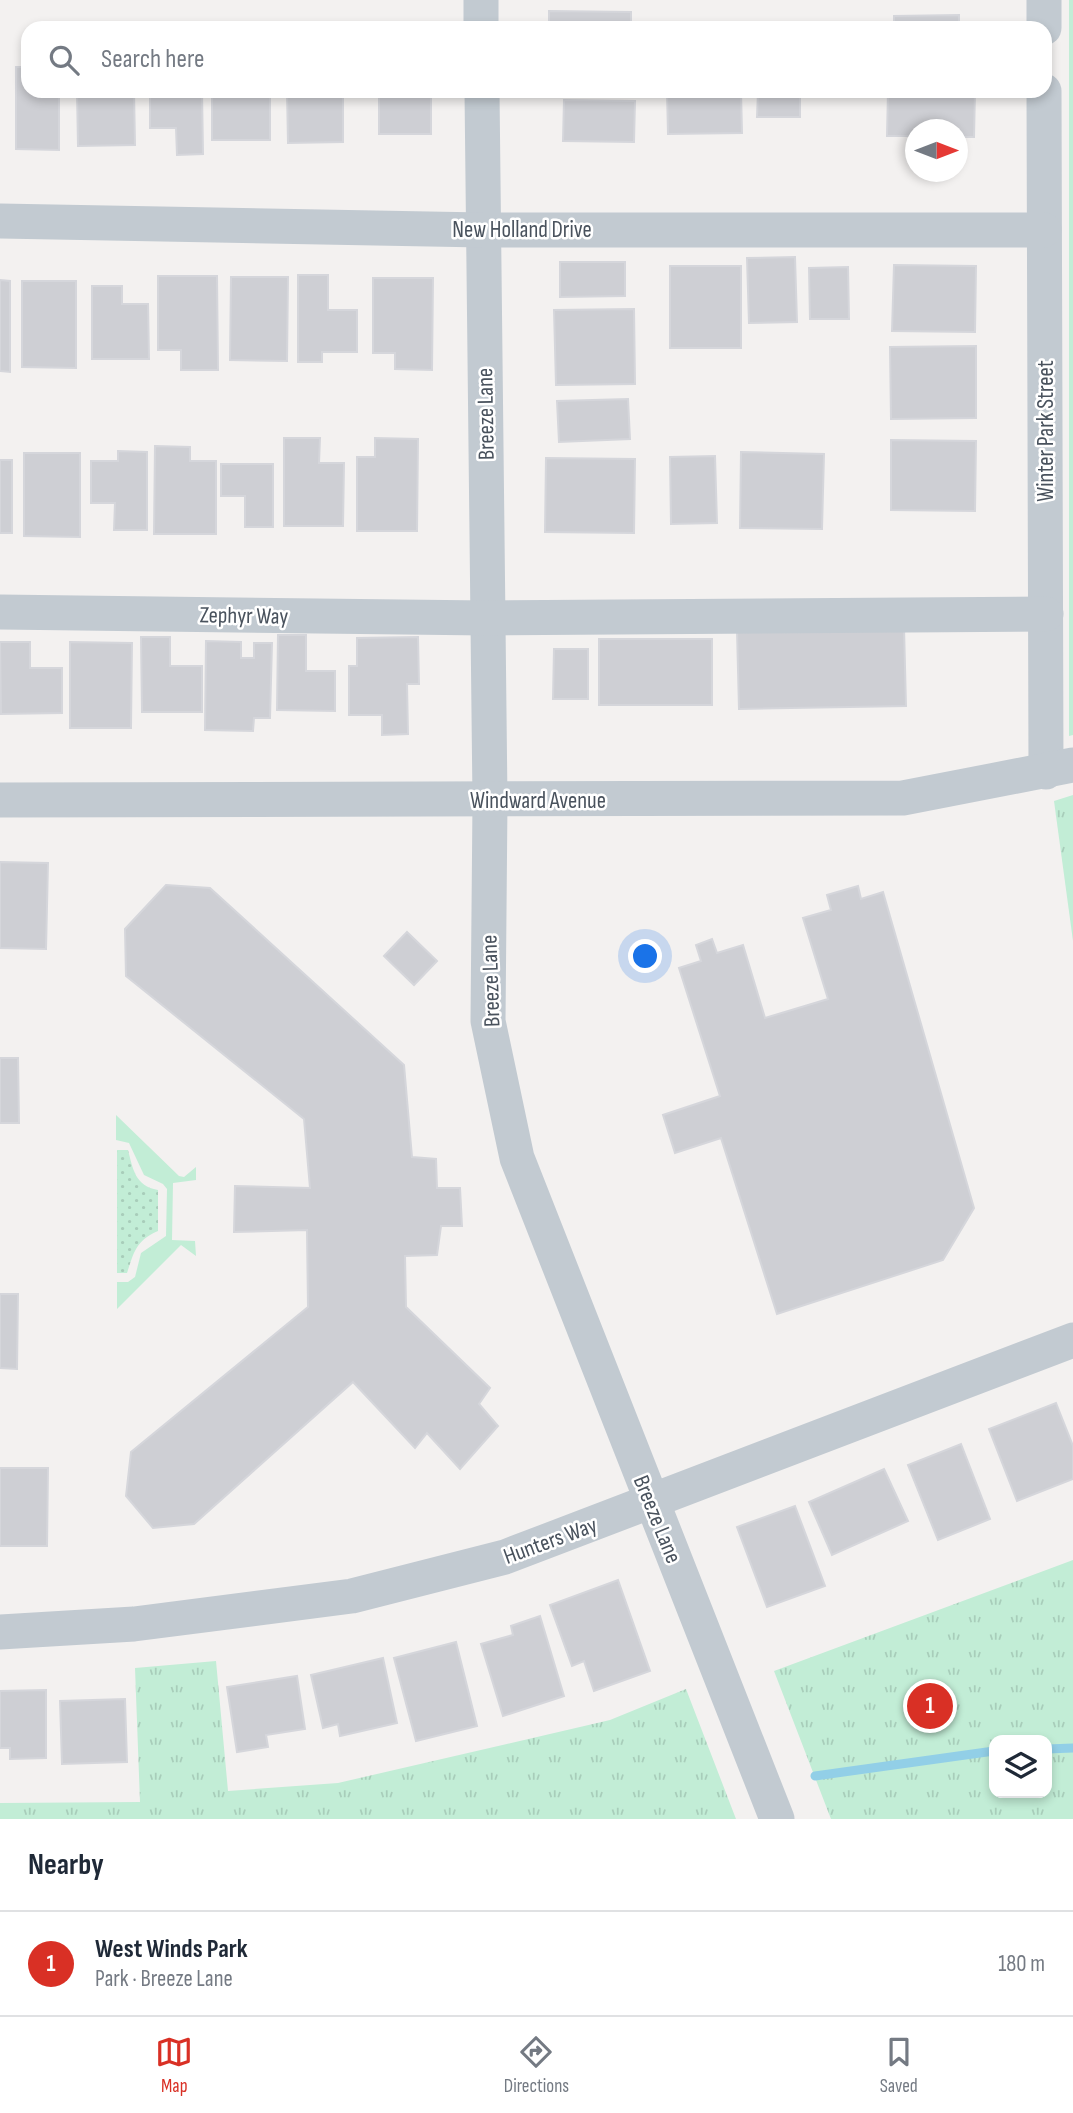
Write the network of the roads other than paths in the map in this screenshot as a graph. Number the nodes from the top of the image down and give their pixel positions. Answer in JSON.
{"nodes":[{"id":1,"x":481,"y":0,"type":"edge"},
{"id":2,"x":1044,"y":0,"type":"edge"},
{"id":3,"x":481,"y":21,"type":"edge"},
{"id":4,"x":1044,"y":21,"type":"edge"},
{"id":5,"x":482,"y":98,"type":"edge"},
{"id":6,"x":1044,"y":98,"type":"edge"},
{"id":7,"x":0,"y":221,"type":"edge"},
{"id":8,"x":483,"y":230,"type":"junction"},
{"id":9,"x":1044,"y":230,"type":"junction"},
{"id":10,"x":0,"y":612,"type":"edge"},
{"id":11,"x":1046,"y":614,"type":"junction"},
{"id":12,"x":487,"y":618,"type":"junction"},
{"id":13,"x":1060,"y":768,"type":"edge"},
{"id":14,"x":0,"y":800,"type":"edge"},
{"id":15,"x":490,"y":801,"type":"junction"},
{"id":16,"x":1073,"y":1340,"type":"edge"},
{"id":17,"x":651,"y":1503,"type":"junction"},
{"id":18,"x":0,"y":1632,"type":"edge"},
{"id":19,"x":777,"y":1819,"type":"edge"}],
"edges":[{"from":1,"to":3,"type":"street"},
{"from":2,"to":4,"type":"street"},
{"from":5,"to":8,"type":"street","name":"Breeze Lane"},
{"from":6,"to":9,"type":"street","name":"Winter Park Street"},
{"from":7,"to":8,"type":"street","name":"New Holland Drive"},
{"from":8,"to":9,"type":"street","name":"New Holland Drive"},
{"from":8,"to":12,"type":"street","name":"Breeze Lane"},
{"from":9,"to":11,"type":"street","name":"Winter Park Street"},
{"from":10,"to":12,"type":"street","name":"Zephyr Way"},
{"from":11,"to":12,"type":"street","name":"Zephyr Way"},
{"from":11,"to":13,"type":"street","name":"Winter Park Street"},
{"from":12,"to":15,"type":"street","name":"Breeze Lane"},
{"from":13,"to":15,"type":"street","name":"Windward Avenue"},
{"from":14,"to":15,"type":"street","name":"Windward Avenue"},
{"from":15,"to":17,"type":"street","name":"Breeze Lane"},
{"from":16,"to":17,"type":"street","name":"Hunters Way"},
{"from":17,"to":18,"type":"street","name":"Hunters Way"},
{"from":17,"to":19,"type":"street","name":"Breeze Lane"}]}
